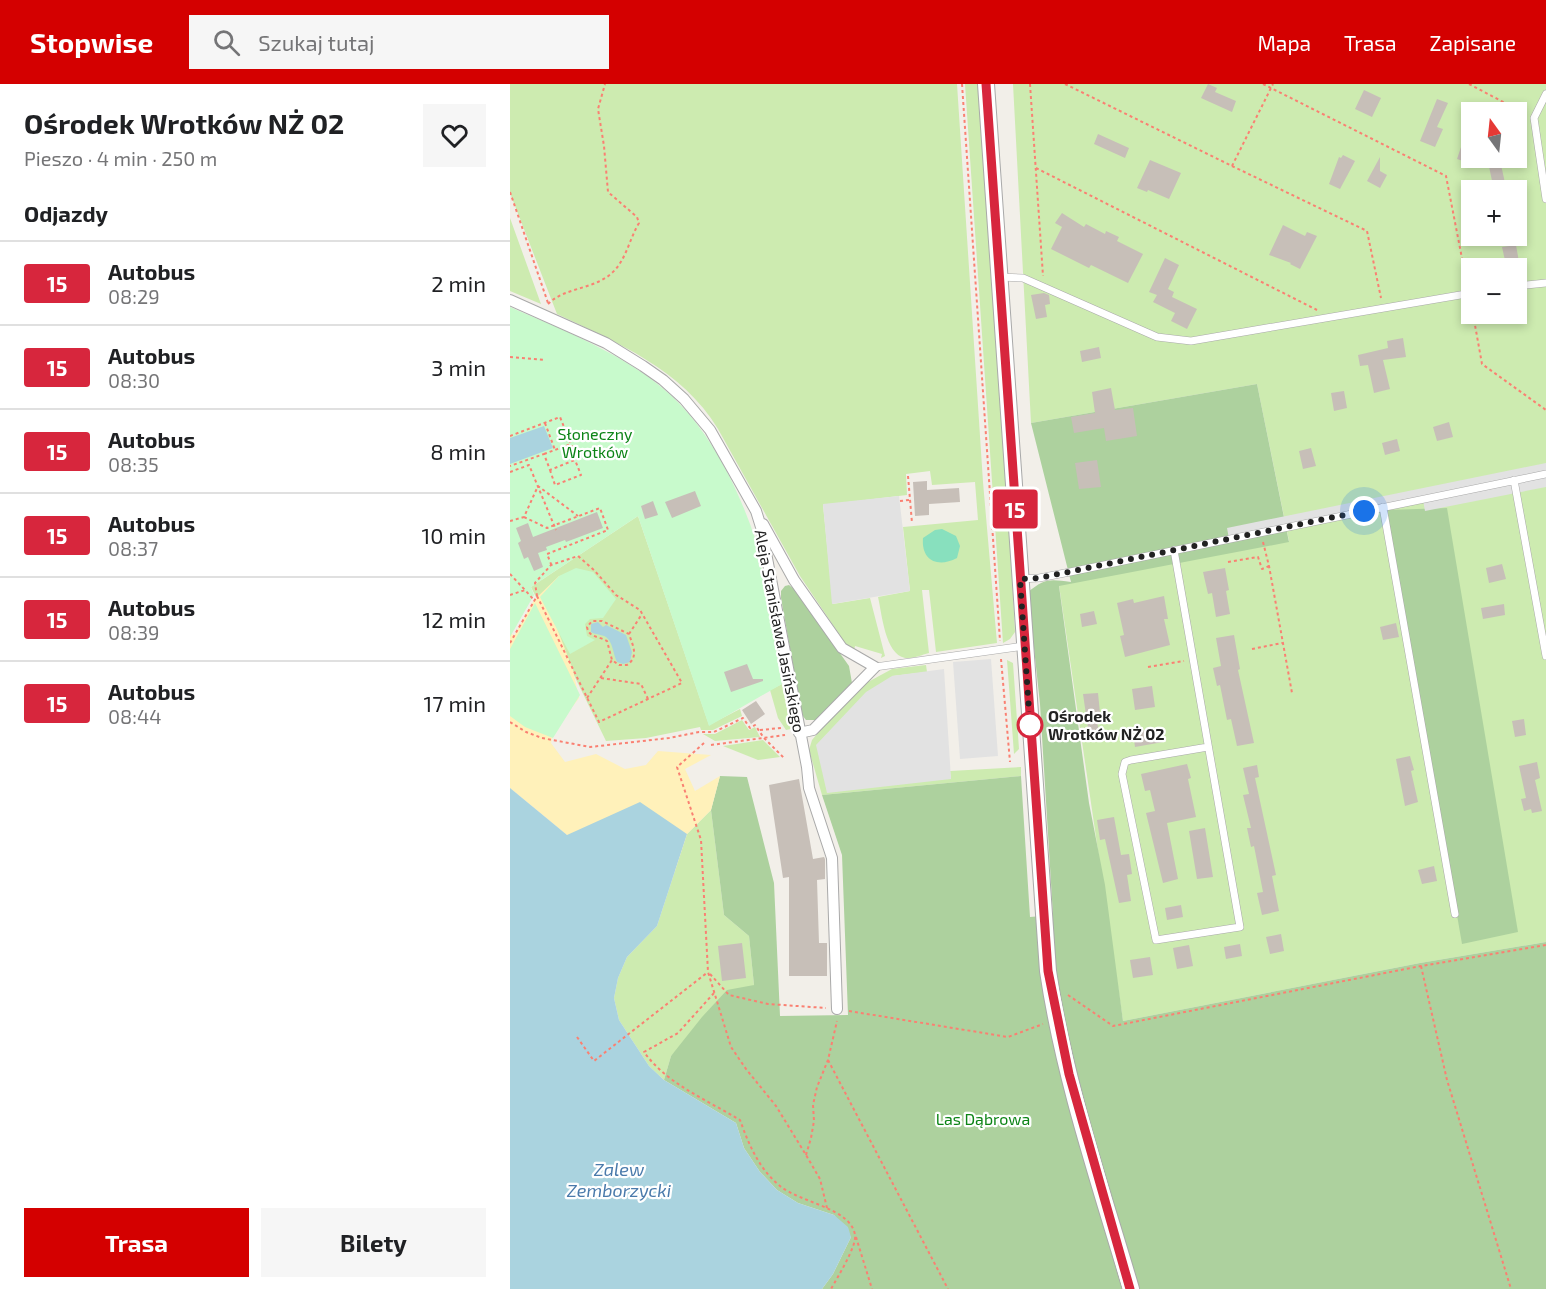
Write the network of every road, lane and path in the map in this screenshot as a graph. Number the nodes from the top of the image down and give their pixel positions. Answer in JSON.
{"nodes":[{"id":1,"x":605,"y":84,"type":"edge"},
{"id":2,"x":962,"y":84,"type":"edge"},
{"id":3,"x":986,"y":84,"type":"edge"},
{"id":4,"x":1030,"y":84,"type":"edge"},
{"id":5,"x":1065,"y":84,"type":"edge"},
{"id":6,"x":1263,"y":84,"type":"edge"},
{"id":7,"x":1273,"y":84,"type":"edge"},
{"id":8,"x":1469,"y":84,"type":"edge"},
{"id":9,"x":1270,"y":88,"type":"junction"},
{"id":10,"x":1546,"y":94,"type":"edge"},
{"id":11,"x":1534,"y":118,"type":"junction"},
{"id":12,"x":1232,"y":166,"type":"junction"},
{"id":13,"x":1036,"y":168,"type":"junction"},
{"id":14,"x":510,"y":192,"type":"edge"},
{"id":15,"x":1546,"y":199,"type":"edge"},
{"id":16,"x":1463,"y":258,"type":"edge"},
{"id":17,"x":999,"y":277,"type":"junction"},
{"id":18,"x":1546,"y":283,"type":"edge"},
{"id":19,"x":1527,"y":285,"type":"edge"},
{"id":20,"x":1044,"y":287,"type":"junction"},
{"id":21,"x":1461,"y":295,"type":"edge"},
{"id":22,"x":510,"y":300,"type":"edge"},
{"id":23,"x":548,"y":304,"type":"junction"},
{"id":24,"x":1383,"y":308,"type":"junction"},
{"id":25,"x":1332,"y":317,"type":"junction"},
{"id":26,"x":553,"y":319,"type":"junction"},
{"id":27,"x":1475,"y":324,"type":"edge"},
{"id":28,"x":510,"y":357,"type":"edge"},
{"id":29,"x":545,"y":360,"type":"dead end"},
{"id":30,"x":1546,"y":410,"type":"edge"},
{"id":31,"x":545,"y":423,"type":"junction"},
{"id":32,"x":510,"y":436,"type":"edge"},
{"id":33,"x":571,"y":444,"type":"junction"},
{"id":34,"x":555,"y":450,"type":"junction"},
{"id":35,"x":544,"y":454,"type":"junction"},
{"id":36,"x":528,"y":460,"type":"junction"},
{"id":37,"x":576,"y":460,"type":"junction"},
{"id":38,"x":530,"y":465,"type":"junction"},
{"id":39,"x":510,"y":466,"type":"edge"},
{"id":40,"x":550,"y":470,"type":"junction"},
{"id":41,"x":510,"y":472,"type":"edge"},
{"id":42,"x":1546,"y":474,"type":"edge"},
{"id":43,"x":908,"y":476,"type":"dead end"},
{"id":44,"x":1514,"y":480,"type":"junction"},
{"id":45,"x":537,"y":486,"type":"junction"},
{"id":46,"x":910,"y":500,"type":"junction"},
{"id":47,"x":900,"y":501,"type":"dead end"},
{"id":48,"x":1383,"y":507,"type":"junction"},
{"id":49,"x":756,"y":511,"type":"junction"},
{"id":50,"x":578,"y":516,"type":"junction"},
{"id":51,"x":524,"y":517,"type":"junction"},
{"id":52,"x":510,"y":521,"type":"edge"},
{"id":53,"x":912,"y":523,"type":"dead end"},
{"id":54,"x":554,"y":526,"type":"junction"},
{"id":55,"x":556,"y":530,"type":"dead end"},
{"id":56,"x":1261,"y":533,"type":"junction"},
{"id":57,"x":560,"y":542,"type":"dead end"},
{"id":58,"x":562,"y":548,"type":"junction"},
{"id":59,"x":1174,"y":550,"type":"junction"},
{"id":60,"x":1228,"y":562,"type":"dead end"},
{"id":61,"x":551,"y":565,"type":"junction"},
{"id":62,"x":1269,"y":566,"type":"junction"},
{"id":63,"x":510,"y":574,"type":"edge"},
{"id":64,"x":1020,"y":579,"type":"junction"},
{"id":65,"x":525,"y":590,"type":"junction"},
{"id":66,"x":510,"y":595,"type":"edge"},
{"id":67,"x":537,"y":596,"type":"junction"},
{"id":68,"x":534,"y":600,"type":"junction"},
{"id":69,"x":642,"y":614,"type":"junction"},
{"id":70,"x":629,"y":634,"type":"junction"},
{"id":71,"x":510,"y":643,"type":"edge"},
{"id":72,"x":1282,"y":644,"type":"junction"},
{"id":73,"x":1024,"y":646,"type":"junction"},
{"id":74,"x":1252,"y":649,"type":"dead end"},
{"id":75,"x":1001,"y":650,"type":"junction"},
{"id":76,"x":1546,"y":656,"type":"edge"},
{"id":77,"x":612,"y":660,"type":"junction"},
{"id":78,"x":1193,"y":660,"type":"junction"},
{"id":79,"x":875,"y":667,"type":"junction"},
{"id":80,"x":1148,"y":667,"type":"dead end"},
{"id":81,"x":601,"y":678,"type":"junction"},
{"id":82,"x":1292,"y":693,"type":"dead end"},
{"id":83,"x":587,"y":698,"type":"junction"},
{"id":84,"x":648,"y":699,"type":"junction"},
{"id":85,"x":510,"y":722,"type":"edge"},
{"id":86,"x":781,"y":728,"type":"dead end"},
{"id":87,"x":759,"y":730,"type":"junction"},
{"id":88,"x":800,"y":732,"type":"junction"},
{"id":89,"x":785,"y":735,"type":"dead end"},
{"id":90,"x":764,"y":738,"type":"junction"},
{"id":91,"x":704,"y":743,"type":"dead end"},
{"id":92,"x":711,"y":745,"type":"dead end"},
{"id":93,"x":1208,"y":747,"type":"junction"},
{"id":94,"x":785,"y":759,"type":"dead end"},
{"id":95,"x":1010,"y":762,"type":"dead end"},
{"id":96,"x":1455,"y":914,"type":"dead end"},
{"id":97,"x":1546,"y":945,"type":"edge"},
{"id":98,"x":1421,"y":966,"type":"junction"},
{"id":99,"x":708,"y":972,"type":"junction"},
{"id":100,"x":1051,"y":988,"type":"junction"},
{"id":101,"x":714,"y":993,"type":"junction"},
{"id":102,"x":838,"y":1009,"type":"junction"},
{"id":103,"x":1056,"y":1019,"type":"junction"},
{"id":104,"x":577,"y":1037,"type":"dead end"},
{"id":105,"x":828,"y":1060,"type":"junction"},
{"id":106,"x":806,"y":1155,"type":"junction"},
{"id":107,"x":827,"y":1208,"type":"junction"},
{"id":108,"x":856,"y":1237,"type":"junction"},
{"id":109,"x":831,"y":1289,"type":"edge"},
{"id":110,"x":872,"y":1289,"type":"edge"},
{"id":111,"x":948,"y":1289,"type":"edge"},
{"id":112,"x":1131,"y":1289,"type":"edge"},
{"id":113,"x":1511,"y":1289,"type":"edge"}],
"edges":[{"from":1,"to":23,"type":"path"},
{"from":2,"to":75,"type":"path"},
{"from":3,"to":17,"type":"street"},
{"from":4,"to":13,"type":"path"},
{"from":5,"to":12,"type":"path"},
{"from":6,"to":9,"type":"path"},
{"from":7,"to":9,"type":"path"},
{"from":8,"to":11,"type":"path"},
{"from":9,"to":12,"type":"path"},
{"from":9,"to":16,"type":"path"},
{"from":10,"to":11,"type":"lane"},
{"from":11,"to":15,"type":"lane"},
{"from":12,"to":24,"type":"path"},
{"from":13,"to":20,"type":"path"},
{"from":13,"to":25,"type":"path"},
{"from":14,"to":23,"type":"path"},
{"from":17,"to":20,"type":"lane"},
{"from":17,"to":64,"type":"street"},
{"from":18,"to":19,"type":"lane"},
{"from":20,"to":25,"type":"lane"},
{"from":21,"to":24,"type":"lane"},
{"from":22,"to":26,"type":"street","name":"Aleja Stanisława Jasińskiego"},
{"from":23,"to":26,"type":"path"},
{"from":24,"to":25,"type":"lane"},
{"from":26,"to":49,"type":"street","name":"Aleja Stanisława Jasińskiego"},
{"from":27,"to":30,"type":"path"},
{"from":28,"to":29,"type":"path"},
{"from":31,"to":32,"type":"path"},
{"from":31,"to":33,"type":"path"},
{"from":31,"to":34,"type":"path"},
{"from":33,"to":34,"type":"path"},
{"from":33,"to":37,"type":"path"},
{"from":34,"to":35,"type":"path"},
{"from":35,"to":36,"type":"path"},
{"from":35,"to":40,"type":"path"},
{"from":36,"to":38,"type":"path"},
{"from":36,"to":39,"type":"path"},
{"from":37,"to":40,"type":"path"},
{"from":37,"to":40,"type":"path"},
{"from":38,"to":41,"type":"path"},
{"from":38,"to":45,"type":"path"},
{"from":42,"to":44,"type":"lane"},
{"from":43,"to":46,"type":"path"},
{"from":44,"to":48,"type":"lane"},
{"from":44,"to":76,"type":"lane"},
{"from":45,"to":50,"type":"path"},
{"from":45,"to":51,"type":"path"},
{"from":45,"to":54,"type":"path"},
{"from":46,"to":47,"type":"path"},
{"from":46,"to":53,"type":"path"},
{"from":48,"to":56,"type":"lane"},
{"from":48,"to":96,"type":"lane"},
{"from":49,"to":79,"type":"street"},
{"from":49,"to":88,"type":"street","name":"Aleja Stanisława Jasińskiego"},
{"from":50,"to":54,"type":"path"},
{"from":50,"to":58,"type":"path"},
{"from":51,"to":52,"type":"path"},
{"from":51,"to":54,"type":"path"},
{"from":54,"to":55,"type":"path"},
{"from":56,"to":59,"type":"lane"},
{"from":56,"to":62,"type":"path"},
{"from":57,"to":58,"type":"path"},
{"from":58,"to":61,"type":"path"},
{"from":59,"to":64,"type":"lane"},
{"from":59,"to":78,"type":"lane"},
{"from":60,"to":62,"type":"path"},
{"from":61,"to":67,"type":"path"},
{"from":61,"to":69,"type":"path"},
{"from":62,"to":72,"type":"path"},
{"from":63,"to":65,"type":"path"},
{"from":64,"to":73,"type":"street"},
{"from":65,"to":66,"type":"path"},
{"from":65,"to":68,"type":"path"},
{"from":67,"to":68,"type":"path"},
{"from":67,"to":83,"type":"path"},
{"from":68,"to":71,"type":"path"},
{"from":69,"to":70,"type":"path"},
{"from":69,"to":84,"type":"path"},
{"from":70,"to":77,"type":"path"},
{"from":70,"to":77,"type":"path"},
{"from":72,"to":74,"type":"path"},
{"from":72,"to":82,"type":"path"},
{"from":73,"to":75,"type":"lane"},
{"from":73,"to":100,"type":"street"},
{"from":75,"to":79,"type":"lane"},
{"from":75,"to":95,"type":"path"},
{"from":77,"to":81,"type":"path"},
{"from":78,"to":80,"type":"path"},
{"from":78,"to":93,"type":"lane"},
{"from":79,"to":88,"type":"street"},
{"from":81,"to":83,"type":"path"},
{"from":81,"to":84,"type":"path"},
{"from":83,"to":84,"type":"path"},
{"from":85,"to":87,"type":"path"},
{"from":86,"to":87,"type":"path"},
{"from":87,"to":90,"type":"path"},
{"from":88,"to":102,"type":"street","name":"Aleja Stanisława Jasińskiego"},
{"from":89,"to":90,"type":"path"},
{"from":90,"to":92,"type":"path"},
{"from":90,"to":94,"type":"path"},
{"from":91,"to":99,"type":"path"},
{"from":93,"to":93,"type":"lane"},
{"from":97,"to":98,"type":"path"},
{"from":98,"to":100,"type":"path"},
{"from":98,"to":113,"type":"path"},
{"from":99,"to":101,"type":"path"},
{"from":99,"to":102,"type":"path"},
{"from":99,"to":104,"type":"path"},
{"from":100,"to":103,"type":"street"},
{"from":101,"to":106,"type":"path"},
{"from":101,"to":107,"type":"path"},
{"from":102,"to":103,"type":"path"},
{"from":102,"to":105,"type":"path"},
{"from":103,"to":112,"type":"street"},
{"from":105,"to":106,"type":"path"},
{"from":105,"to":111,"type":"path"},
{"from":106,"to":107,"type":"path"},
{"from":107,"to":108,"type":"path"},
{"from":108,"to":109,"type":"path"},
{"from":108,"to":110,"type":"path"}]}
